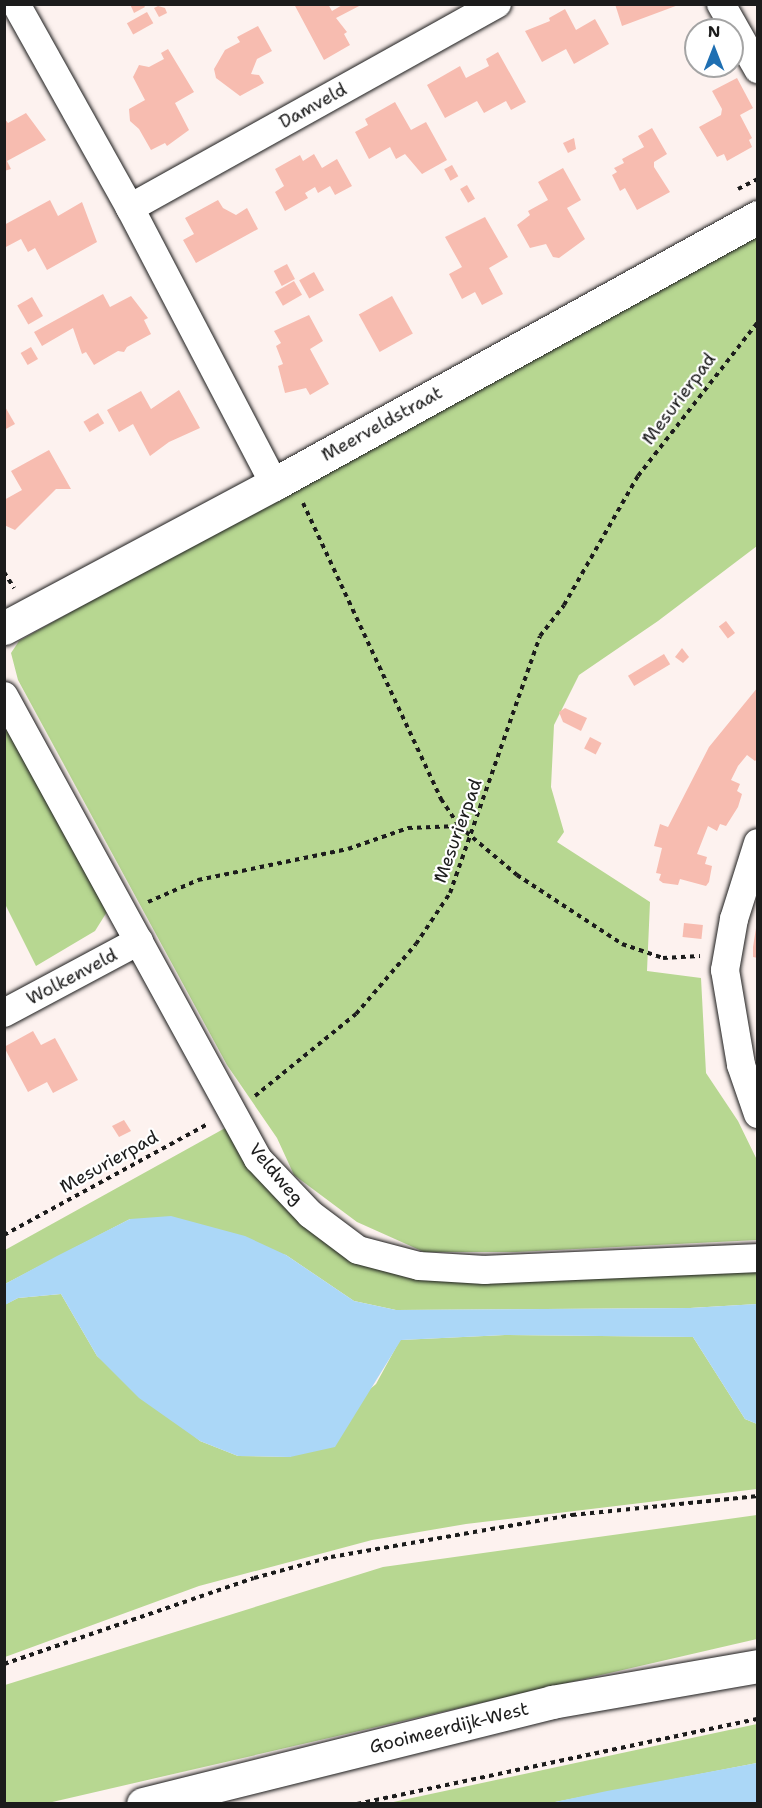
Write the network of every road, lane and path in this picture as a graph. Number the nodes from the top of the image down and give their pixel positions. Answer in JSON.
{"nodes":[{"id":1,"x":16,"y":4,"type":"edge"},
{"id":2,"x":497,"y":4,"type":"edge"},
{"id":3,"x":721,"y":4,"type":"edge"},
{"id":4,"x":758,"y":69,"type":"edge"},
{"id":5,"x":130,"y":207,"type":"junction"},
{"id":6,"x":758,"y":217,"type":"edge"},
{"id":7,"x":758,"y":322,"type":"edge"},
{"id":8,"x":282,"y":480,"type":"junction"},
{"id":9,"x":4,"y":572,"type":"edge"},
{"id":10,"x":14,"y":589,"type":"dead end"},
{"id":11,"x":4,"y":628,"type":"edge"},
{"id":12,"x":4,"y":696,"type":"edge"},
{"id":13,"x":459,"y":826,"type":"junction"},
{"id":14,"x":472,"y":839,"type":"junction"},
{"id":15,"x":758,"y":843,"type":"edge"},
{"id":16,"x":126,"y":915,"type":"junction"},
{"id":17,"x":139,"y":941,"type":"junction"},
{"id":18,"x":726,"y":955,"type":"junction"},
{"id":19,"x":4,"y":1013,"type":"edge"},
{"id":20,"x":230,"y":1112,"type":"junction"},
{"id":21,"x":758,"y":1114,"type":"edge"},
{"id":22,"x":4,"y":1235,"type":"edge"},
{"id":23,"x":758,"y":1258,"type":"edge"},
{"id":24,"x":758,"y":1496,"type":"edge"},
{"id":25,"x":4,"y":1664,"type":"edge"},
{"id":26,"x":758,"y":1666,"type":"edge"},
{"id":27,"x":758,"y":1719,"type":"edge"},
{"id":28,"x":143,"y":1803,"type":"edge"},
{"id":29,"x":357,"y":1803,"type":"edge"}],
"edges":[{"from":1,"to":5,"type":"street"},
{"from":2,"to":5,"type":"street","name":"Damveld"},
{"from":3,"to":4,"type":"street"},
{"from":5,"to":8,"type":"street"},
{"from":6,"to":8,"type":"street","name":"Meerveldstraat"},
{"from":7,"to":14,"type":"path","name":"Mesurierpad"},
{"from":8,"to":11,"type":"street","name":"Meerveldstraat"},
{"from":8,"to":13,"type":"path"},
{"from":9,"to":10,"type":"path"},
{"from":12,"to":16,"type":"street","name":"Veldweg"},
{"from":13,"to":14,"type":"path"},
{"from":13,"to":16,"type":"path"},
{"from":14,"to":18,"type":"path"},
{"from":14,"to":20,"type":"path","name":"Mesurierpad"},
{"from":15,"to":18,"type":"street"},
{"from":16,"to":17,"type":"street","name":"Veldweg"},
{"from":17,"to":19,"type":"street","name":"Wolkenveld"},
{"from":17,"to":20,"type":"street","name":"Veldweg"},
{"from":18,"to":21,"type":"street"},
{"from":20,"to":22,"type":"path","name":"Mesurierpad"},
{"from":20,"to":23,"type":"street","name":"Veldweg"},
{"from":24,"to":25,"type":"path"},
{"from":26,"to":28,"type":"street","name":"Gooimeerdijk-West"},
{"from":27,"to":29,"type":"path"}]}
